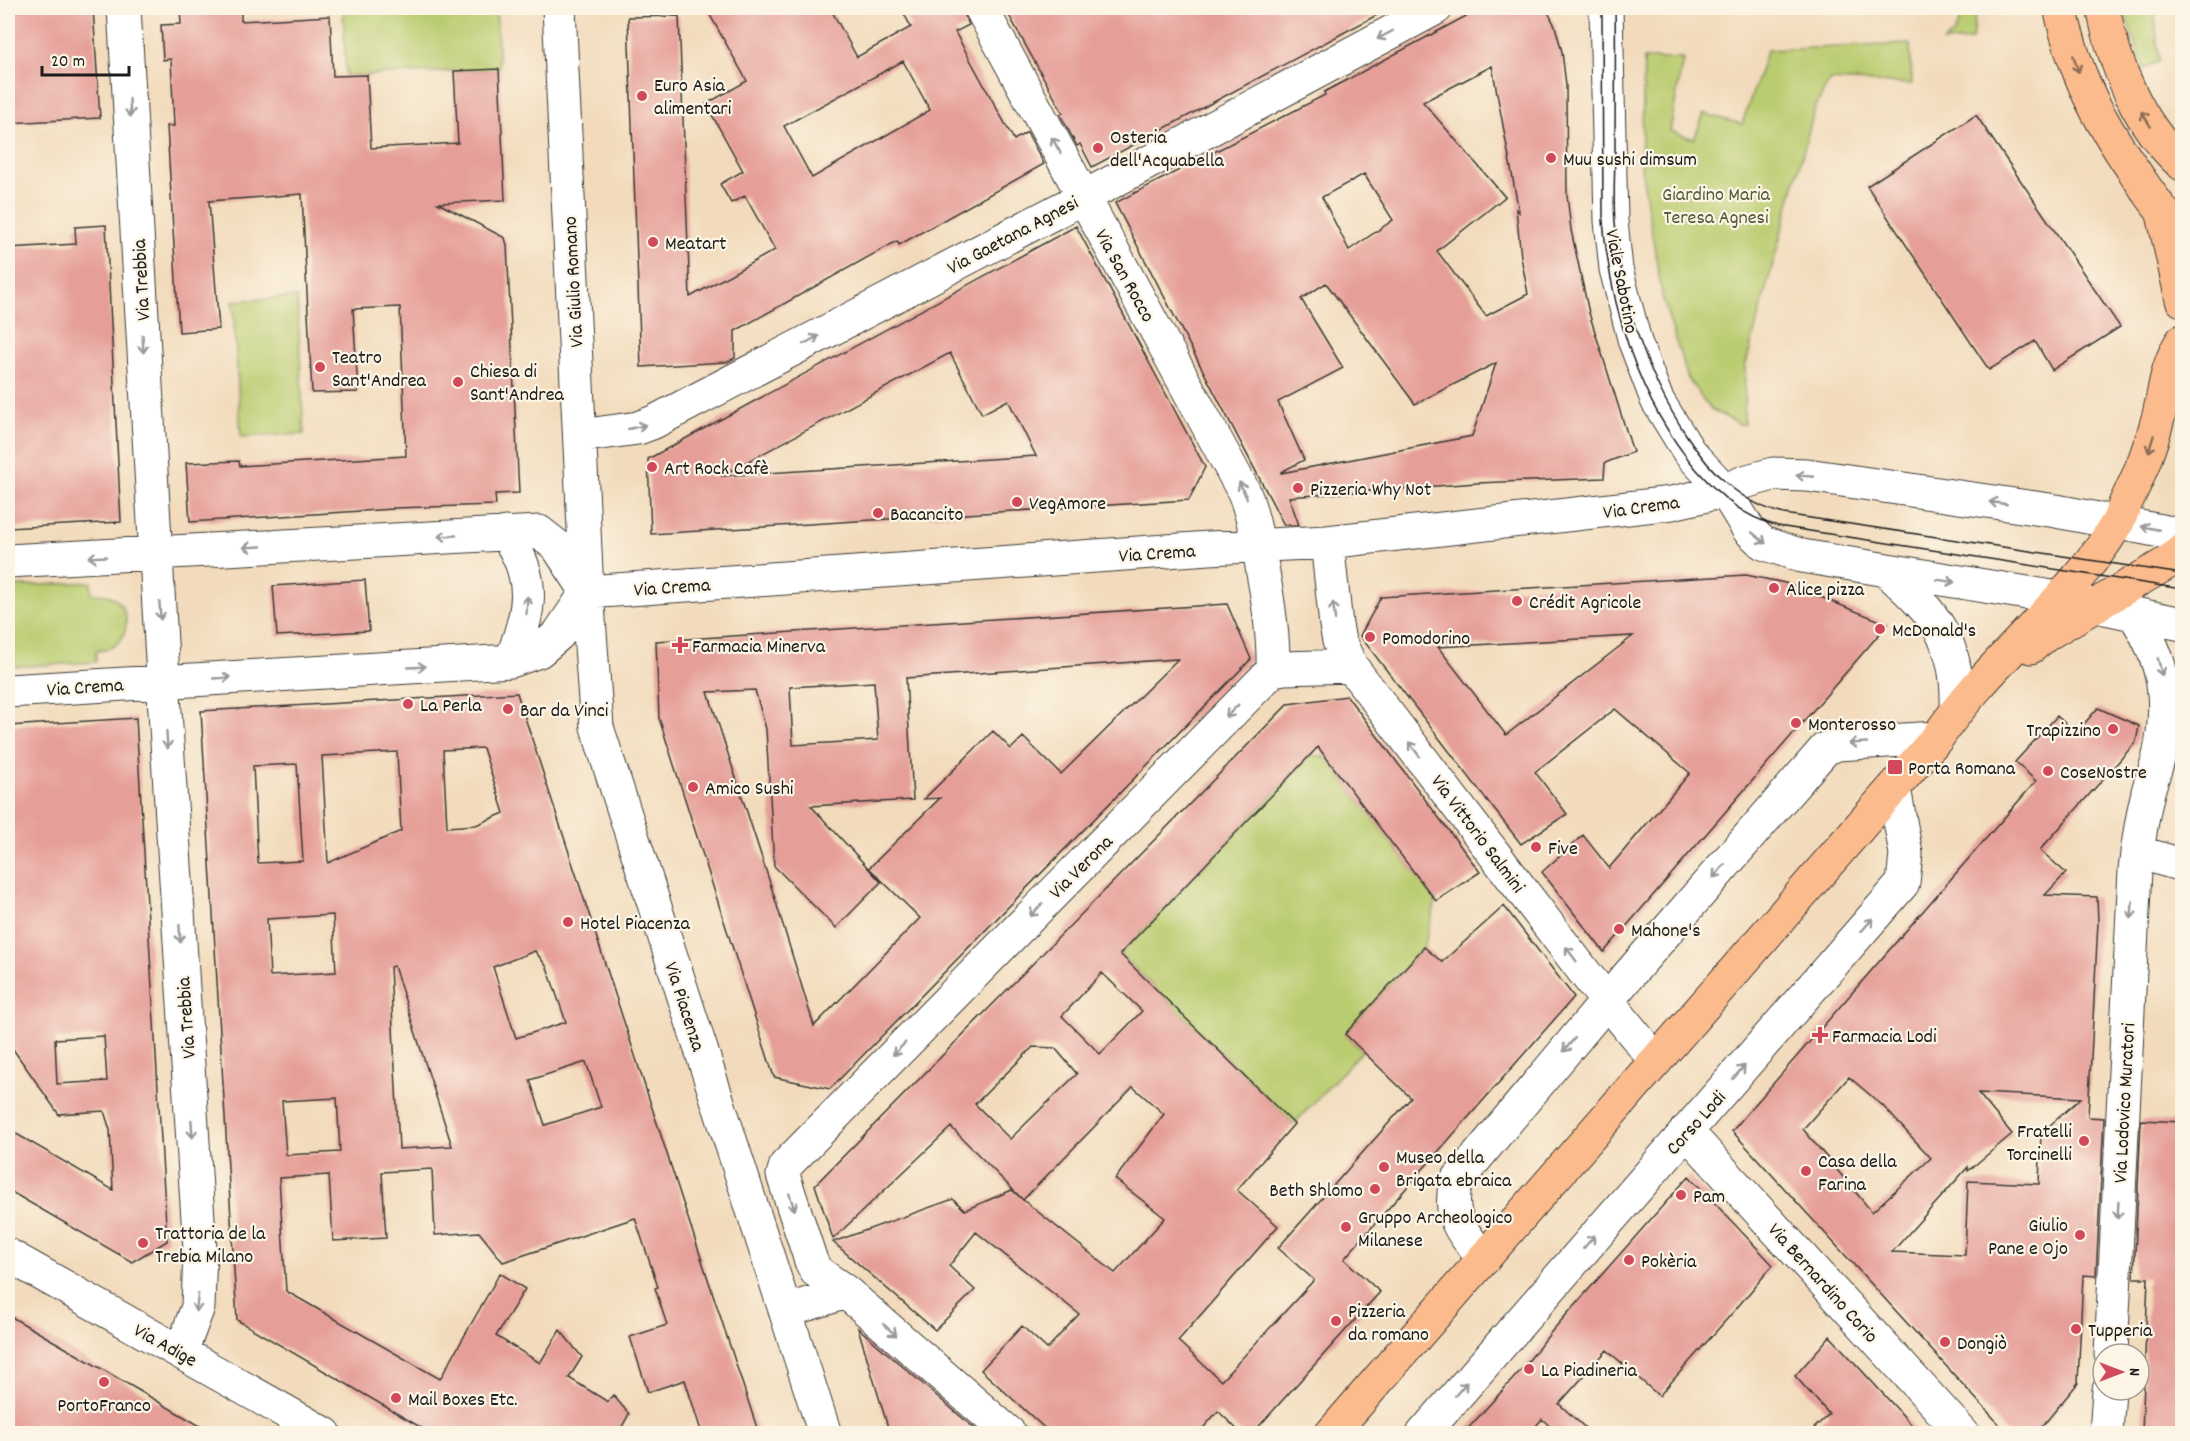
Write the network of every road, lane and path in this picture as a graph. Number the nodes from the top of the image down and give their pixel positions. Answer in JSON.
{"nodes":[{"id":1,"x":124,"y":8,"type":"edge"},
{"id":2,"x":559,"y":8,"type":"edge"},
{"id":3,"x":981,"y":8,"type":"edge"},
{"id":4,"x":1436,"y":8,"type":"edge"},
{"id":5,"x":1606,"y":8,"type":"edge"},
{"id":6,"x":2060,"y":8,"type":"edge"},
{"id":7,"x":2103,"y":8,"type":"edge"},
{"id":8,"x":2182,"y":164,"type":"edge"},
{"id":9,"x":1084,"y":197,"type":"junction"},
{"id":10,"x":2173,"y":224,"type":"edge"},
{"id":11,"x":2182,"y":300,"type":"edge"},
{"id":12,"x":2182,"y":341,"type":"edge"},
{"id":13,"x":2174,"y":398,"type":"edge"},
{"id":14,"x":580,"y":436,"type":"junction"},
{"id":15,"x":1725,"y":491,"type":"junction"},
{"id":16,"x":2118,"y":522,"type":"junction"},
{"id":17,"x":505,"y":533,"type":"junction"},
{"id":18,"x":2182,"y":535,"type":"edge"},
{"id":19,"x":1327,"y":542,"type":"junction"},
{"id":20,"x":1259,"y":546,"type":"junction"},
{"id":21,"x":2182,"y":551,"type":"edge"},
{"id":22,"x":156,"y":553,"type":"junction"},
{"id":23,"x":8,"y":561,"type":"edge"},
{"id":24,"x":1888,"y":572,"type":"junction"},
{"id":25,"x":587,"y":592,"type":"junction"},
{"id":26,"x":2058,"y":598,"type":"junction"},
{"id":27,"x":2095,"y":606,"type":"junction"},
{"id":28,"x":2134,"y":614,"type":"junction"},
{"id":29,"x":2182,"y":624,"type":"edge"},
{"id":30,"x":512,"y":661,"type":"junction"},
{"id":31,"x":1351,"y":666,"type":"junction"},
{"id":32,"x":1273,"y":670,"type":"junction"},
{"id":33,"x":164,"y":681,"type":"junction"},
{"id":34,"x":8,"y":691,"type":"edge"},
{"id":35,"x":1957,"y":708,"type":"junction"},
{"id":36,"x":1937,"y":738,"type":"junction"},
{"id":37,"x":1894,"y":788,"type":"junction"},
{"id":38,"x":2137,"y":852,"type":"junction"},
{"id":39,"x":2182,"y":865,"type":"edge"},
{"id":40,"x":1606,"y":1000,"type":"junction"},
{"id":41,"x":1656,"y":1061,"type":"junction"},
{"id":42,"x":1686,"y":1131,"type":"junction"},
{"id":43,"x":8,"y":1255,"type":"edge"},
{"id":44,"x":1484,"y":1258,"type":"junction"},
{"id":45,"x":846,"y":1292,"type":"junction"},
{"id":46,"x":786,"y":1311,"type":"junction"},
{"id":47,"x":2112,"y":1342,"type":"edge"},
{"id":48,"x":181,"y":1352,"type":"junction"},
{"id":49,"x":2108,"y":1402,"type":"edge"},
{"id":50,"x":325,"y":1434,"type":"edge"},
{"id":51,"x":825,"y":1434,"type":"edge"},
{"id":52,"x":1010,"y":1434,"type":"edge"},
{"id":53,"x":1331,"y":1434,"type":"edge"},
{"id":54,"x":1423,"y":1434,"type":"edge"},
{"id":55,"x":1963,"y":1434,"type":"edge"},
{"id":56,"x":2106,"y":1434,"type":"edge"}],
"edges":[{"from":1,"to":22,"type":"street","name":"Via Trebbia","one_way":true},
{"from":2,"to":14,"type":"street","name":"Via Giulio Romano"},
{"from":9,"to":3,"type":"street","name":"Via San Rocco","one_way":true},
{"from":4,"to":9,"type":"street","name":"Via Gaetana Agnesi","one_way":true},
{"from":5,"to":15,"type":"street","name":"Viale Sabotino"},
{"from":6,"to":10,"type":"main road","one_way":true},
{"from":8,"to":7,"type":"main road","one_way":true},
{"from":14,"to":9,"type":"street","name":"Via Gaetana Agnesi","one_way":true},
{"from":20,"to":9,"type":"street","name":"Via San Rocco","one_way":true},
{"from":10,"to":11,"type":"main road"},
{"from":12,"to":13,"type":"main road"},
{"from":13,"to":16,"type":"main road","one_way":true},
{"from":14,"to":25,"type":"street","name":"Via Giulio Romano"},
{"from":16,"to":15,"type":"street","one_way":true},
{"from":15,"to":19,"type":"street","name":"Via Crema"},
{"from":15,"to":24,"type":"street","name":"Viale Sabotino","one_way":true},
{"from":18,"to":16,"type":"street","one_way":true},
{"from":16,"to":26,"type":"main road"},
{"from":17,"to":22,"type":"street","one_way":true},
{"from":17,"to":25,"type":"street"},
{"from":30,"to":17,"type":"street","one_way":true},
{"from":19,"to":20,"type":"street","name":"Via Crema"},
{"from":31,"to":19,"type":"street","name":"Via Vittorio Salmini","one_way":true},
{"from":20,"to":25,"type":"street","name":"Via Crema"},
{"from":20,"to":32,"type":"street"},
{"from":21,"to":27,"type":"main road"},
{"from":22,"to":23,"type":"street","one_way":true},
{"from":22,"to":33,"type":"street","one_way":true},
{"from":24,"to":26,"type":"street","name":"Viale Sabotino","one_way":true},
{"from":24,"to":35,"type":"street"},
{"from":25,"to":30,"type":"street","name":"Via Crema"},
{"from":25,"to":46,"type":"street","name":"Via Piacenza"},
{"from":26,"to":27,"type":"street","name":"Viale Sabotino"},
{"from":26,"to":35,"type":"main road"},
{"from":27,"to":28,"type":"street","name":"Viale Sabotino"},
{"from":27,"to":36,"type":"main road"},
{"from":28,"to":29,"type":"street","name":"Viale Sabotino"},
{"from":28,"to":38,"type":"street","name":"Via Lodovico Muratori","one_way":true},
{"from":33,"to":30,"type":"street","name":"Via Crema","one_way":true},
{"from":31,"to":32,"type":"street"},
{"from":40,"to":31,"type":"street","name":"Via Vittorio Salmini","one_way":true},
{"from":32,"to":45,"type":"street","name":"Via Verona","one_way":true},
{"from":33,"to":34,"type":"street","name":"Via Crema"},
{"from":33,"to":48,"type":"street","name":"Via Trebbia","one_way":true},
{"from":35,"to":36,"type":"main road"},
{"from":36,"to":37,"type":"main road"},
{"from":36,"to":40,"type":"street","one_way":true},
{"from":37,"to":41,"type":"main road"},
{"from":42,"to":37,"type":"street","name":"Corso Lodi","one_way":true},
{"from":38,"to":39,"type":"street"},
{"from":38,"to":47,"type":"street","name":"Via Lodovico Muratori","one_way":true},
{"from":40,"to":41,"type":"street"},
{"from":40,"to":44,"type":"street","one_way":true},
{"from":41,"to":44,"type":"main road"},
{"from":54,"to":42,"type":"street","name":"Corso Lodi","one_way":true},
{"from":42,"to":55,"type":"street","name":"Via Bernardino Corio"},
{"from":43,"to":48,"type":"street","name":"Via Adige"},
{"from":44,"to":53,"type":"main road"},
{"from":45,"to":46,"type":"street"},
{"from":45,"to":52,"type":"street","one_way":true},
{"from":46,"to":51,"type":"street","name":"Via Piacenza"},
{"from":48,"to":50,"type":"street","name":"Via Adige"},
{"from":49,"to":56,"type":"street"}]}
